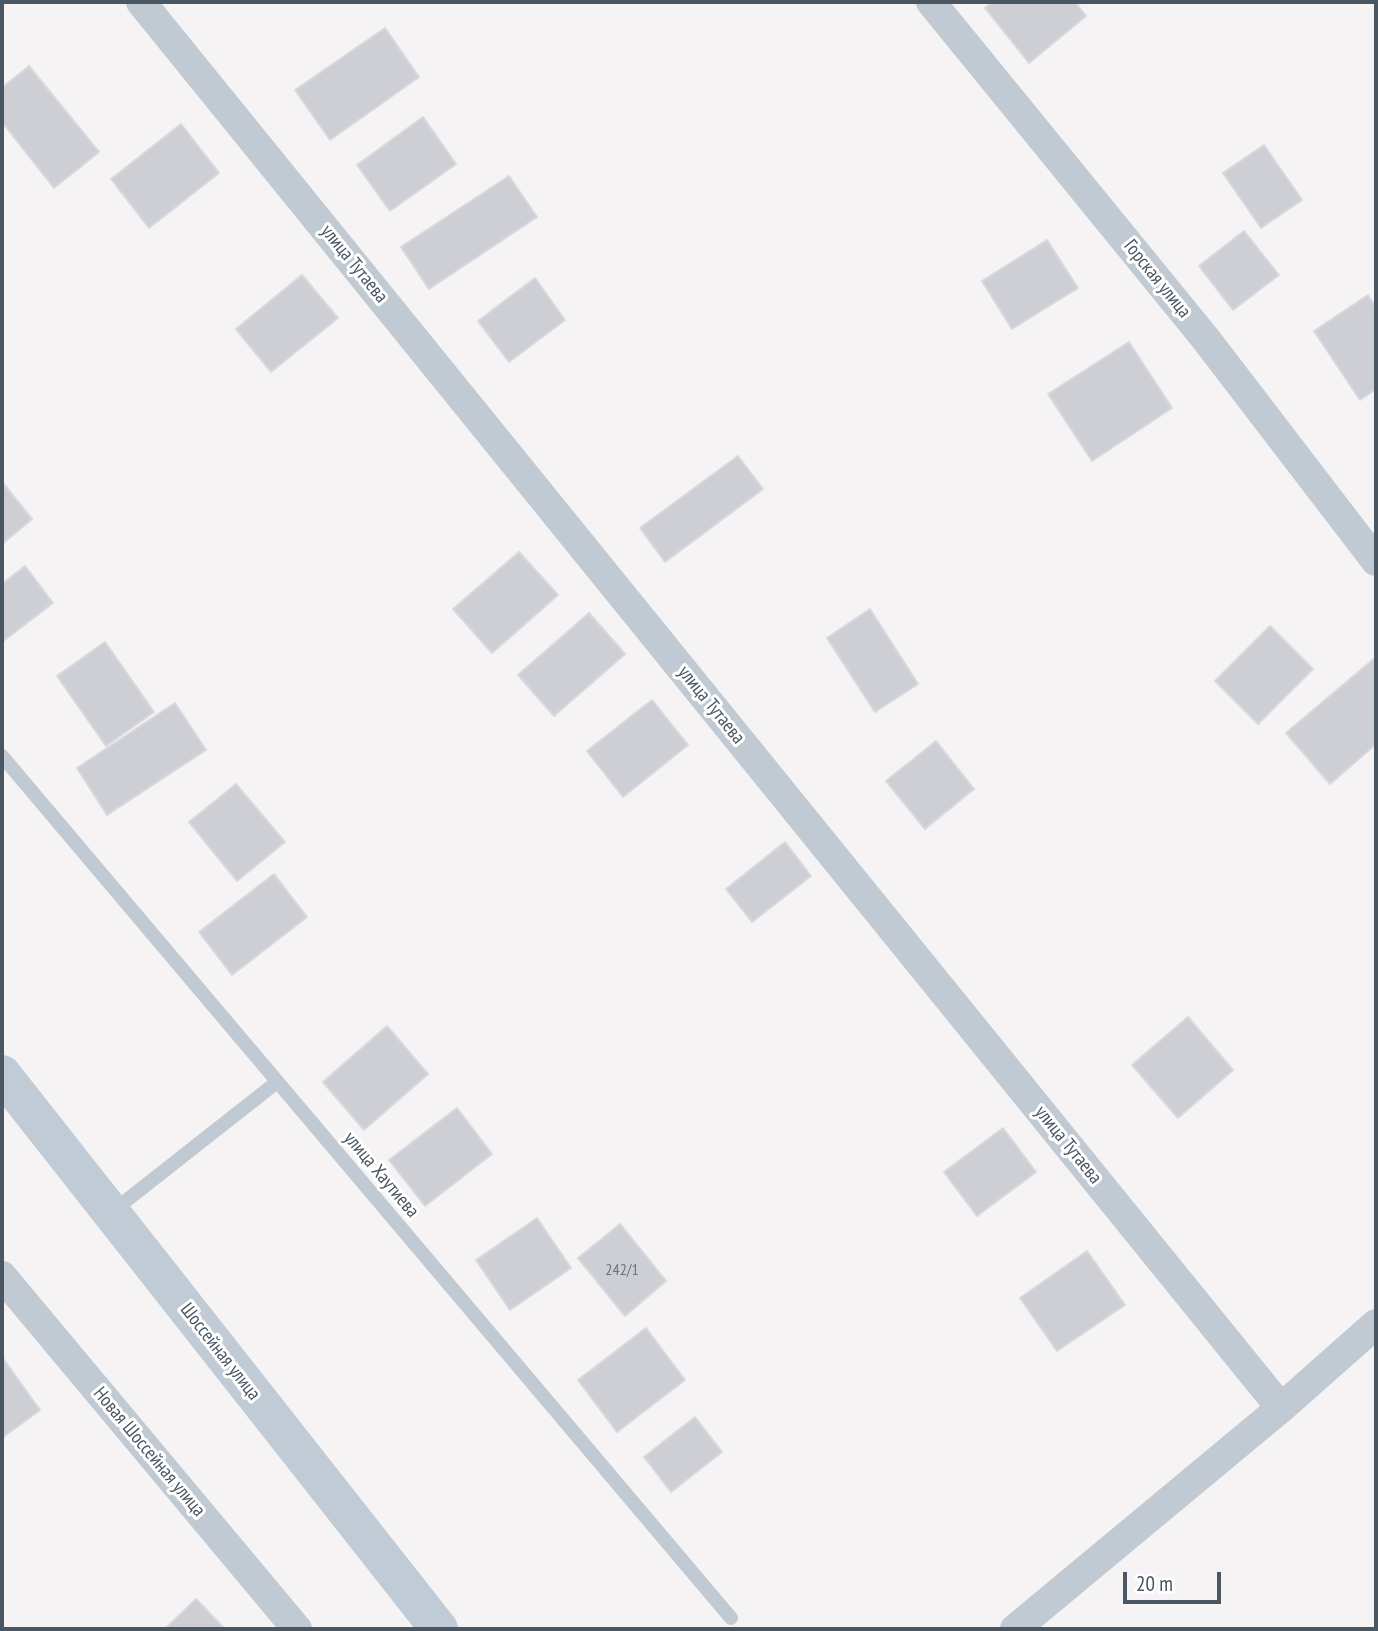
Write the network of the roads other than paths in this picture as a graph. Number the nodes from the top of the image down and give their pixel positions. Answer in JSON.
{"nodes":[{"id":1,"x":141,"y":2,"type":"edge"},
{"id":2,"x":931,"y":2,"type":"edge"},
{"id":3,"x":1376,"y":561,"type":"edge"},
{"id":4,"x":2,"y":756,"type":"edge"},
{"id":5,"x":2,"y":1074,"type":"edge"},
{"id":6,"x":277,"y":1082,"type":"junction"},
{"id":7,"x":111,"y":1213,"type":"junction"},
{"id":8,"x":2,"y":1276,"type":"edge"},
{"id":9,"x":1376,"y":1324,"type":"edge"},
{"id":10,"x":1281,"y":1408,"type":"junction"},
{"id":11,"x":730,"y":1618,"type":"dead end"},
{"id":12,"x":297,"y":1629,"type":"edge"},
{"id":13,"x":439,"y":1629,"type":"edge"},
{"id":14,"x":1015,"y":1629,"type":"edge"}],
"edges":[{"from":1,"to":10,"type":"street","name":"улица Тутаева"},
{"from":2,"to":3,"type":"street","name":"Горская улица"},
{"from":4,"to":6,"type":"lane","name":"улица Хаутиева"},
{"from":5,"to":7,"type":"main road","name":"Шоссейная улица"},
{"from":6,"to":7,"type":"lane"},
{"from":6,"to":11,"type":"lane","name":"улица Хаутиева"},
{"from":7,"to":13,"type":"main road","name":"Шоссейная улица"},
{"from":8,"to":12,"type":"street","name":"Новая Шоссейная улица"},
{"from":9,"to":10,"type":"street"},
{"from":10,"to":14,"type":"street"}]}
